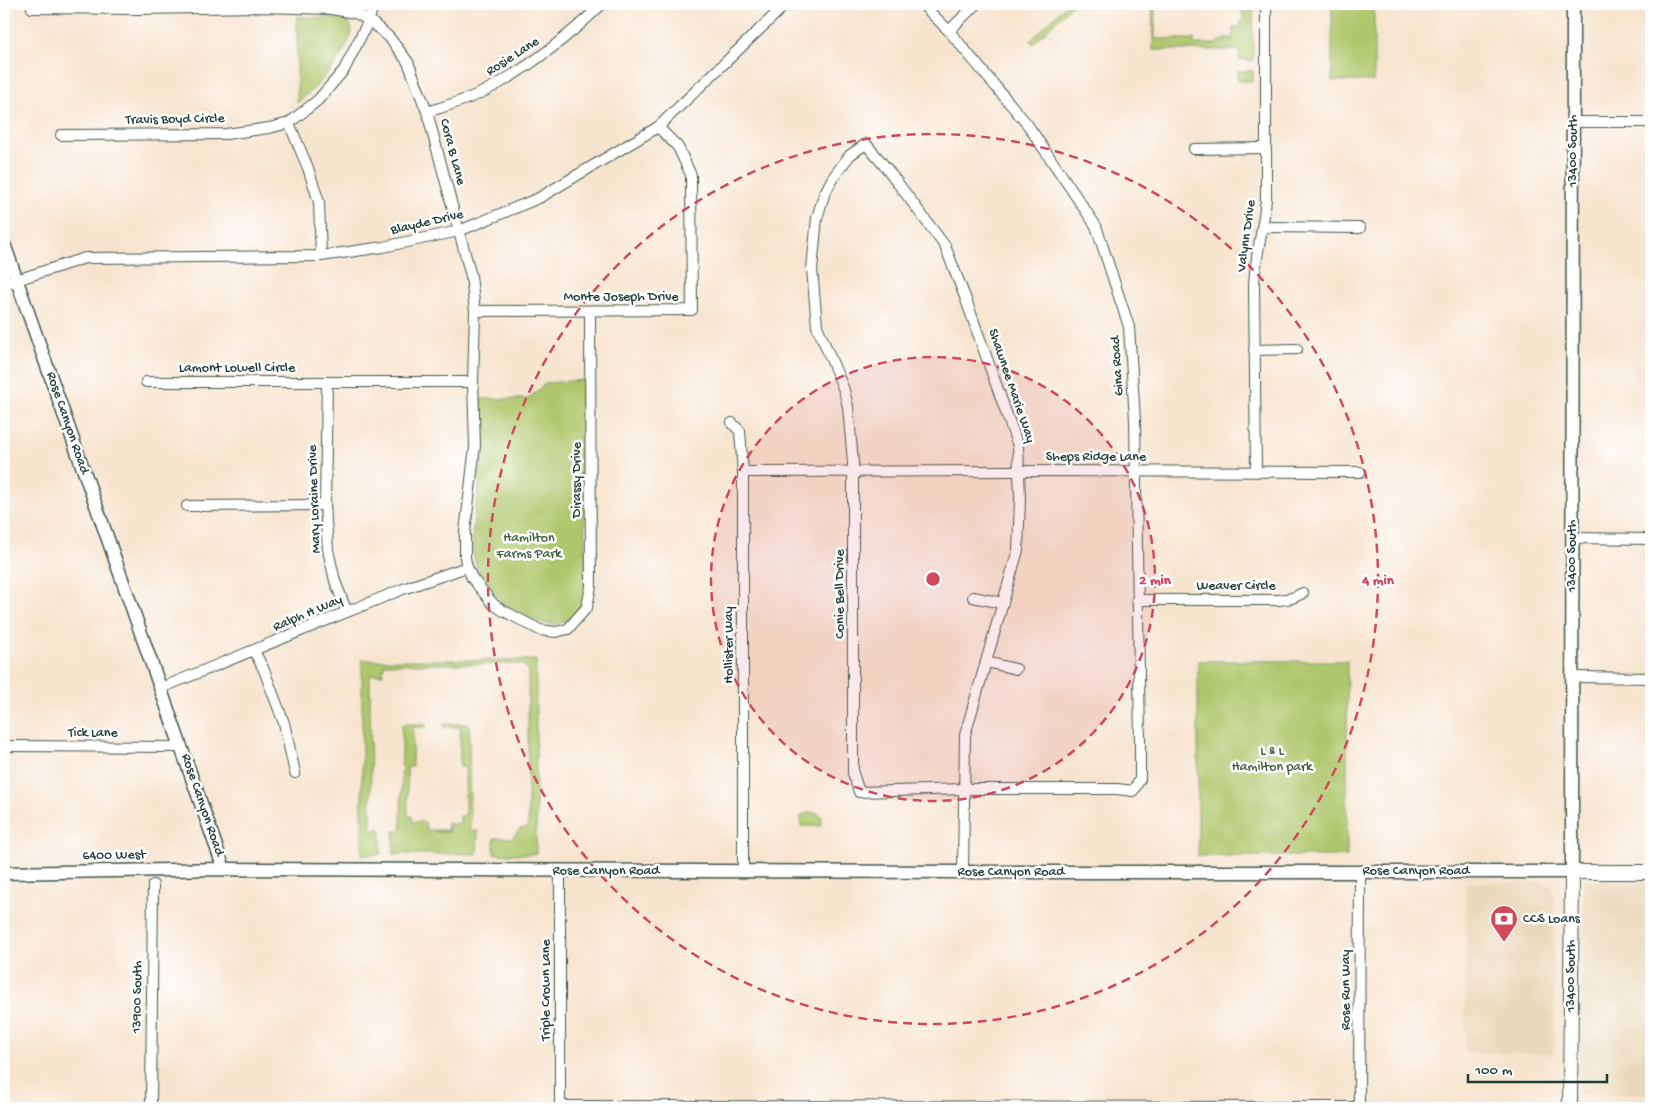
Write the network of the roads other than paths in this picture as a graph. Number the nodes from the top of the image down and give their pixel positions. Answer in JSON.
{"nodes":[{"id":1,"x":373,"y":4,"type":"edge"},
{"id":2,"x":602,"y":4,"type":"edge"},
{"id":3,"x":786,"y":4,"type":"edge"},
{"id":4,"x":922,"y":4,"type":"edge"},
{"id":5,"x":976,"y":4,"type":"edge"},
{"id":6,"x":1266,"y":4,"type":"edge"},
{"id":7,"x":1573,"y":4,"type":"edge"},
{"id":8,"x":140,"y":6,"type":"edge"},
{"id":9,"x":260,"y":6,"type":"edge"},
{"id":10,"x":32,"y":8,"type":"dead end"},
{"id":11,"x":369,"y":20,"type":"junction"},
{"id":12,"x":949,"y":31,"type":"junction"},
{"id":13,"x":427,"y":112,"type":"junction"},
{"id":14,"x":289,"y":122,"type":"junction"},
{"id":15,"x":1573,"y":122,"type":"junction"},
{"id":16,"x":1651,"y":122,"type":"edge"},
{"id":17,"x":658,"y":127,"type":"junction"},
{"id":18,"x":61,"y":135,"type":"dead end"},
{"id":19,"x":866,"y":144,"type":"joint"},
{"id":20,"x":1266,"y":148,"type":"junction"},
{"id":21,"x":1194,"y":149,"type":"dead end"},
{"id":22,"x":1263,"y":227,"type":"junction"},
{"id":23,"x":1360,"y":228,"type":"dead end"},
{"id":24,"x":459,"y":231,"type":"junction"},
{"id":25,"x":4,"y":244,"type":"edge"},
{"id":26,"x":321,"y":256,"type":"junction"},
{"id":27,"x":16,"y":280,"type":"junction"},
{"id":28,"x":4,"y":284,"type":"edge"},
{"id":29,"x":590,"y":310,"type":"junction"},
{"id":30,"x":475,"y":311,"type":"junction"},
{"id":31,"x":1296,"y":349,"type":"dead end"},
{"id":32,"x":1254,"y":350,"type":"junction"},
{"id":33,"x":146,"y":382,"type":"dead end"},
{"id":34,"x":327,"y":382,"type":"junction"},
{"id":35,"x":473,"y":382,"type":"junction"},
{"id":36,"x":732,"y":423,"type":"dead end"},
{"id":37,"x":1019,"y":471,"type":"junction"},
{"id":38,"x":1136,"y":471,"type":"junction"},
{"id":39,"x":1256,"y":471,"type":"junction"},
{"id":40,"x":743,"y":472,"type":"junction"},
{"id":41,"x":854,"y":472,"type":"junction"},
{"id":42,"x":1360,"y":472,"type":"dead end"},
{"id":43,"x":326,"y":505,"type":"junction"},
{"id":44,"x":187,"y":506,"type":"dead end"},
{"id":45,"x":1572,"y":538,"type":"junction"},
{"id":46,"x":1651,"y":539,"type":"edge"},
{"id":47,"x":467,"y":567,"type":"junction"},
{"id":48,"x":1303,"y":593,"type":"dead end"},
{"id":49,"x":973,"y":596,"type":"dead end"},
{"id":50,"x":1137,"y":600,"type":"junction"},
{"id":51,"x":1002,"y":603,"type":"junction"},
{"id":52,"x":347,"y":612,"type":"junction"},
{"id":53,"x":254,"y":651,"type":"junction"},
{"id":54,"x":986,"y":662,"type":"junction"},
{"id":55,"x":1016,"y":669,"type":"dead end"},
{"id":56,"x":1572,"y":677,"type":"junction"},
{"id":57,"x":1651,"y":678,"type":"edge"},
{"id":58,"x":161,"y":688,"type":"junction"},
{"id":59,"x":4,"y":746,"type":"edge"},
{"id":60,"x":182,"y":746,"type":"junction"},
{"id":61,"x":295,"y":773,"type":"dead end"},
{"id":62,"x":964,"y":789,"type":"junction"},
{"id":63,"x":1134,"y":791,"type":"joint"},
{"id":64,"x":224,"y":869,"type":"junction"},
{"id":65,"x":743,"y":870,"type":"junction"},
{"id":66,"x":560,"y":871,"type":"junction"},
{"id":67,"x":963,"y":872,"type":"junction"},
{"id":68,"x":1360,"y":872,"type":"junction"},
{"id":69,"x":1572,"y":872,"type":"junction"},
{"id":70,"x":1651,"y":872,"type":"edge"},
{"id":71,"x":4,"y":873,"type":"edge"},
{"id":72,"x":153,"y":885,"type":"dead end"},
{"id":73,"x":560,"y":1107,"type":"edge"},
{"id":74,"x":151,"y":1108,"type":"edge"},
{"id":75,"x":1359,"y":1108,"type":"edge"},
{"id":76,"x":1570,"y":1108,"type":"edge"}],
"edges":[{"from":1,"to":11,"type":"street"},
{"from":2,"to":13,"type":"street","name":"Rosie Lane"},
{"from":3,"to":17,"type":"street","name":"Blayde Drive"},
{"from":4,"to":12,"type":"street","name":"Gina Road"},
{"from":5,"to":12,"type":"street"},
{"from":6,"to":20,"type":"street","name":"Valynn Drive"},
{"from":7,"to":15,"type":"street","name":"13400 South"},
{"from":8,"to":9,"type":"street","name":"Cora B Lane"},
{"from":8,"to":10,"type":"street","name":"Cora B Lane"},
{"from":9,"to":11,"type":"street","name":"Cora B Lane"},
{"from":11,"to":13,"type":"street","name":"Cora B Lane"},
{"from":11,"to":14,"type":"street"},
{"from":12,"to":38,"type":"street","name":"Gina Road"},
{"from":13,"to":24,"type":"street","name":"Cora B Lane"},
{"from":14,"to":18,"type":"street","name":"Travis Boyd Circle"},
{"from":14,"to":26,"type":"street"},
{"from":15,"to":16,"type":"street"},
{"from":15,"to":45,"type":"street","name":"13400 South"},
{"from":17,"to":24,"type":"street","name":"Blayde Drive"},
{"from":17,"to":29,"type":"street","name":"Monte Joseph Drive"},
{"from":19,"to":37,"type":"street","name":"Shawnee Marie Way"},
{"from":19,"to":41,"type":"street","name":"Conie Bell Drive"},
{"from":20,"to":21,"type":"street"},
{"from":20,"to":22,"type":"street","name":"Valynn Drive"},
{"from":22,"to":23,"type":"street"},
{"from":22,"to":32,"type":"street","name":"Valynn Drive"},
{"from":24,"to":26,"type":"street","name":"Blayde Drive"},
{"from":24,"to":30,"type":"street","name":"Cora B Lane"},
{"from":25,"to":27,"type":"street","name":"Rose Canyon Road"},
{"from":26,"to":27,"type":"street","name":"Blayde Drive"},
{"from":27,"to":28,"type":"street","name":"Blayde Drive"},
{"from":27,"to":58,"type":"street","name":"Rose Canyon Road"},
{"from":29,"to":30,"type":"street","name":"Monte Joseph Drive"},
{"from":29,"to":47,"type":"street","name":"Dirassy Drive"},
{"from":30,"to":35,"type":"street","name":"Cora B Lane"},
{"from":31,"to":32,"type":"street"},
{"from":32,"to":39,"type":"street","name":"Valynn Drive"},
{"from":33,"to":34,"type":"street","name":"Lamont Lowell Circle"},
{"from":34,"to":35,"type":"street","name":"Lamont Lowell Circle"},
{"from":34,"to":43,"type":"street","name":"Mary Loraine Drive"},
{"from":35,"to":47,"type":"street","name":"Cora B Lane"},
{"from":36,"to":40,"type":"street","name":"Hollister Way"},
{"from":37,"to":38,"type":"street","name":"Sheps Ridge Lane"},
{"from":37,"to":41,"type":"street","name":"Sheps Ridge Lane"},
{"from":37,"to":51,"type":"street","name":"Shawnee Marie Way"},
{"from":38,"to":39,"type":"street","name":"Sheps Ridge Lane"},
{"from":38,"to":50,"type":"street","name":"Gina Road"},
{"from":39,"to":42,"type":"street","name":"Sheps Ridge Lane"},
{"from":40,"to":41,"type":"street","name":"Sheps Ridge Lane"},
{"from":40,"to":65,"type":"street","name":"Hollister Way"},
{"from":41,"to":62,"type":"street","name":"Conie Bell Drive"},
{"from":43,"to":44,"type":"street"},
{"from":43,"to":52,"type":"street","name":"Mary Loraine Drive"},
{"from":45,"to":46,"type":"street"},
{"from":45,"to":56,"type":"street","name":"13400 South"},
{"from":47,"to":52,"type":"street","name":"Ralph H Way"},
{"from":48,"to":50,"type":"street","name":"Weaver Circle"},
{"from":49,"to":51,"type":"street"},
{"from":50,"to":63,"type":"street","name":"Gina Road"},
{"from":51,"to":54,"type":"street","name":"Shawnee Marie Way"},
{"from":52,"to":53,"type":"street","name":"Ralph H Way"},
{"from":53,"to":58,"type":"street","name":"Ralph H Way"},
{"from":53,"to":61,"type":"street"},
{"from":54,"to":55,"type":"street"},
{"from":54,"to":62,"type":"street","name":"Shawnee Marie Way"},
{"from":56,"to":57,"type":"street"},
{"from":56,"to":69,"type":"street","name":"13400 South"},
{"from":58,"to":60,"type":"street","name":"Rose Canyon Road"},
{"from":59,"to":60,"type":"street","name":"Tick Lane"},
{"from":60,"to":64,"type":"street","name":"Rose Canyon Road"},
{"from":62,"to":63,"type":"street","name":"Conie Bell Drive"},
{"from":62,"to":67,"type":"street","name":"Shawnee Marie Way"},
{"from":64,"to":66,"type":"street","name":"Rose Canyon Road"},
{"from":64,"to":71,"type":"street","name":"6400 West"},
{"from":65,"to":66,"type":"street","name":"Rose Canyon Road"},
{"from":65,"to":67,"type":"street","name":"Rose Canyon Road"},
{"from":66,"to":73,"type":"street","name":"Triple Crown Lane"},
{"from":67,"to":68,"type":"street","name":"Rose Canyon Road"},
{"from":68,"to":69,"type":"street","name":"Rose Canyon Road"},
{"from":68,"to":75,"type":"street","name":"Rose Run Way"},
{"from":69,"to":70,"type":"main road","name":"Rose Canyon Road"},
{"from":69,"to":76,"type":"main road","name":"13400 South"},
{"from":72,"to":74,"type":"street","name":"13900 South"},
{"from":73,"to":75,"type":"street"}]}
